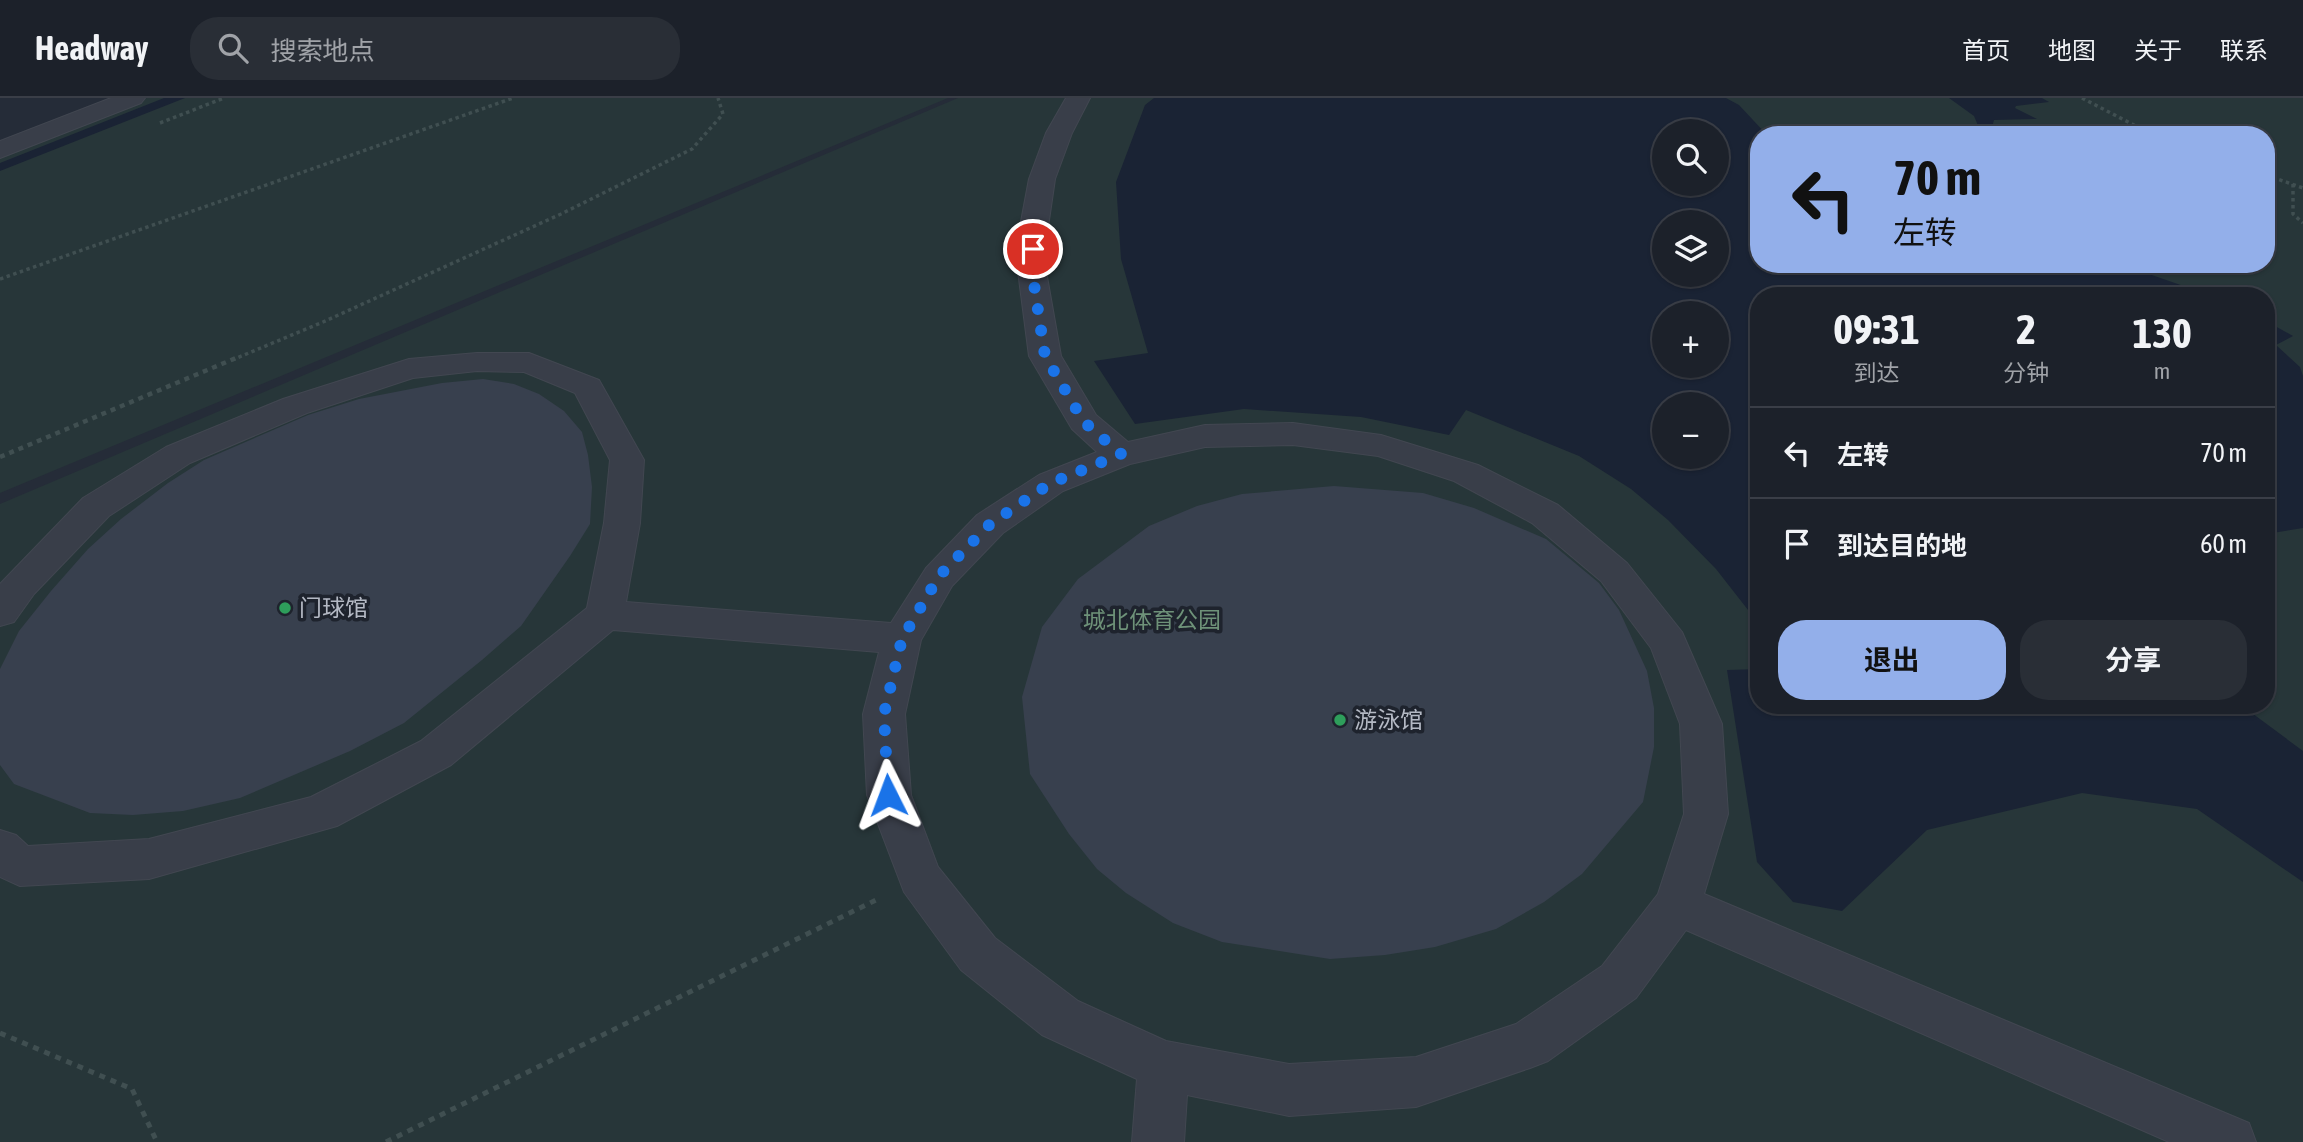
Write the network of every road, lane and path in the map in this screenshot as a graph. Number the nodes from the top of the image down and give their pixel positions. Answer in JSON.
{"nodes":[{"id":1,"x":133,"y":98,"type":"edge"},
{"id":2,"x":513,"y":98,"type":"edge"},
{"id":3,"x":718,"y":98,"type":"edge"},
{"id":4,"x":1078,"y":98,"type":"edge"},
{"id":5,"x":2082,"y":98,"type":"edge"},
{"id":6,"x":2136,"y":126,"type":"edge"},
{"id":7,"x":0,"y":150,"type":"edge"},
{"id":8,"x":2275,"y":178,"type":"edge"},
{"id":9,"x":2293,"y":184,"type":"junction"},
{"id":10,"x":2303,"y":188,"type":"edge"},
{"id":11,"x":2303,"y":223,"type":"edge"},
{"id":12,"x":0,"y":279,"type":"edge"},
{"id":13,"x":1121,"y":454,"type":"junction"},
{"id":14,"x":0,"y":457,"type":"edge"},
{"id":15,"x":0,"y":612,"type":"edge"},
{"id":16,"x":604,"y":615,"type":"junction"},
{"id":17,"x":902,"y":639,"type":"junction"},
{"id":18,"x":0,"y":849,"type":"edge"},
{"id":19,"x":920,"y":878,"type":"junction"},
{"id":20,"x":1678,"y":904,"type":"junction"},
{"id":21,"x":0,"y":1033,"type":"edge"},
{"id":22,"x":1163,"y":1065,"type":"junction"},
{"id":23,"x":157,"y":1142,"type":"edge"},
{"id":24,"x":386,"y":1142,"type":"edge"},
{"id":25,"x":1158,"y":1142,"type":"edge"},
{"id":26,"x":2230,"y":1142,"type":"edge"}],
"edges":[{"from":1,"to":7,"type":"street"},
{"from":2,"to":12,"type":"path"},
{"from":3,"to":14,"type":"path"},
{"from":4,"to":13,"type":"street"},
{"from":5,"to":6,"type":"path"},
{"from":8,"to":9,"type":"path"},
{"from":9,"to":10,"type":"path"},
{"from":9,"to":11,"type":"path"},
{"from":13,"to":17,"type":"street"},
{"from":13,"to":20,"type":"street"},
{"from":15,"to":16,"type":"street"},
{"from":16,"to":17,"type":"street"},
{"from":16,"to":18,"type":"street"},
{"from":17,"to":19,"type":"street"},
{"from":19,"to":22,"type":"street"},
{"from":19,"to":24,"type":"path"},
{"from":20,"to":22,"type":"street"},
{"from":20,"to":26,"type":"street"},
{"from":21,"to":23,"type":"path"},
{"from":22,"to":25,"type":"street"}]}
